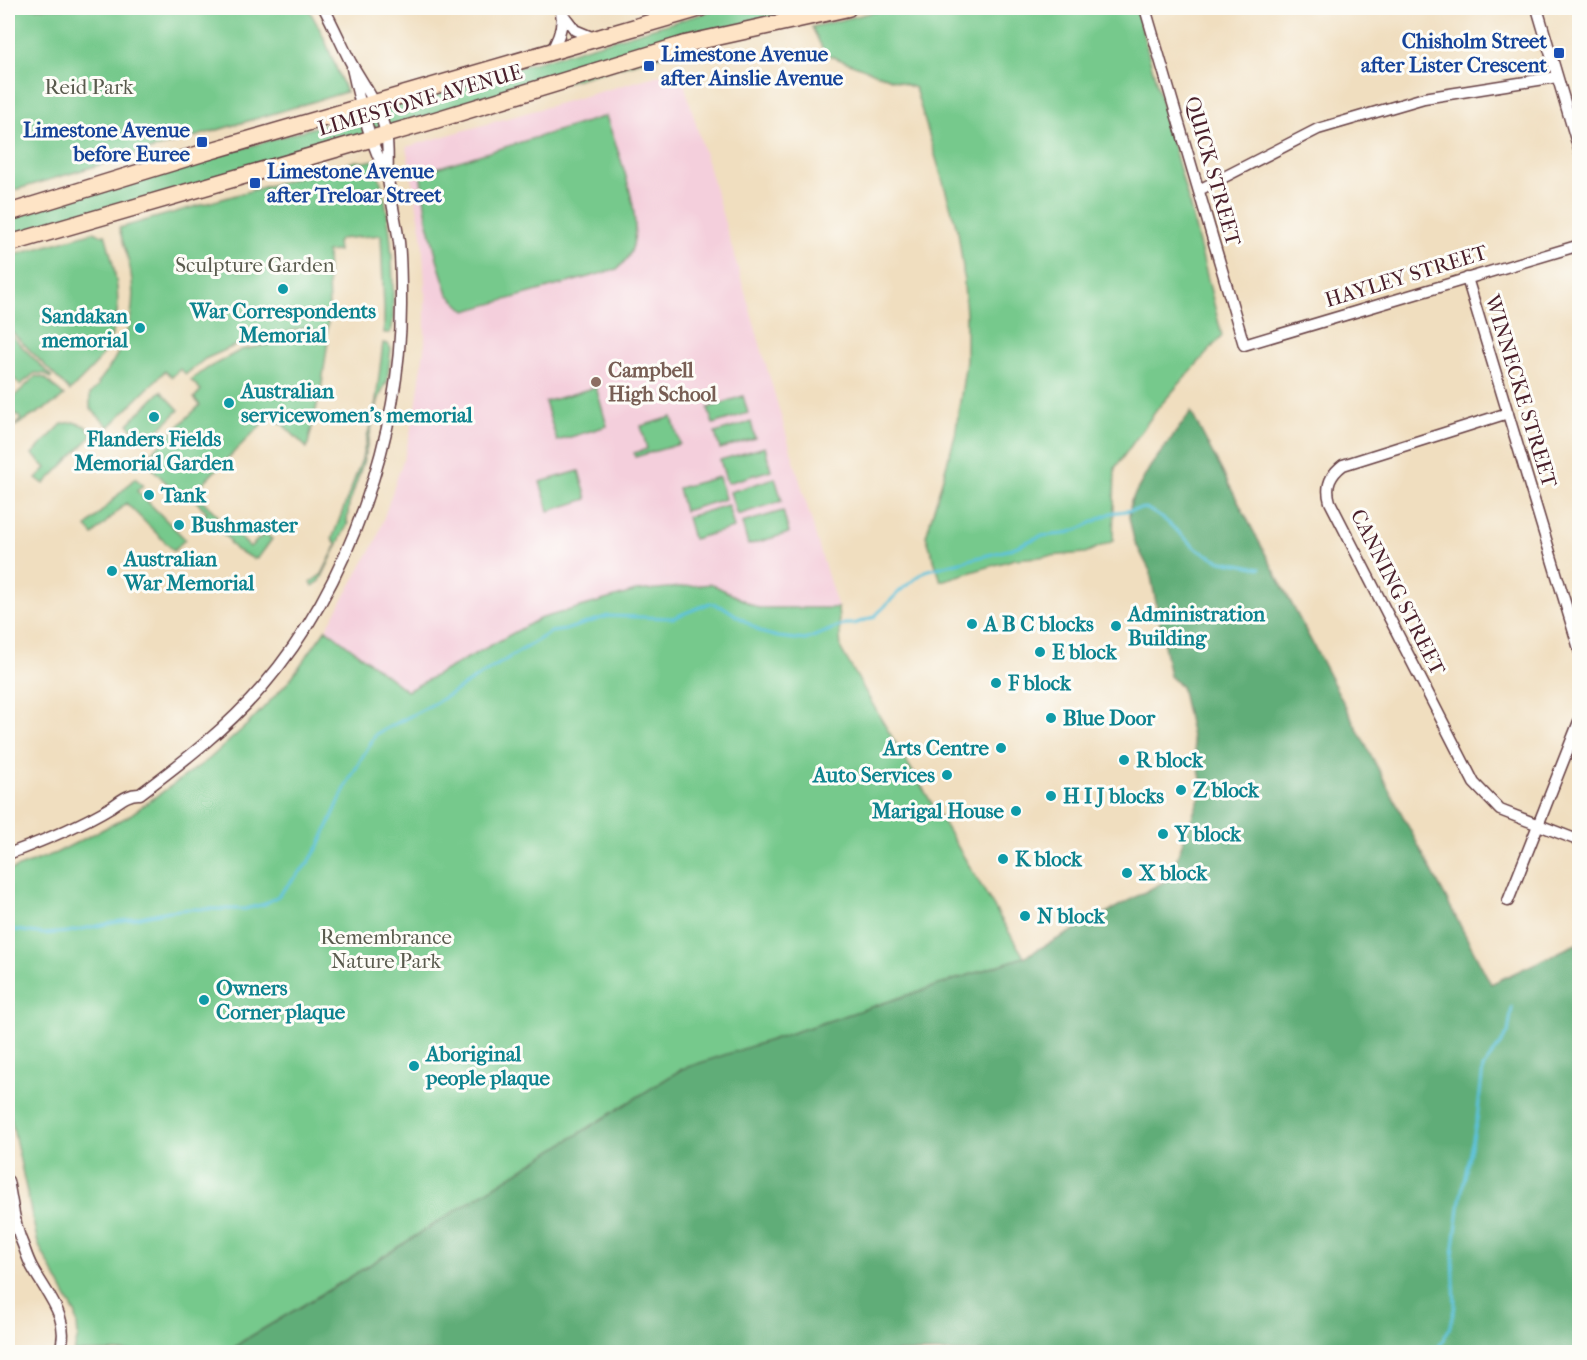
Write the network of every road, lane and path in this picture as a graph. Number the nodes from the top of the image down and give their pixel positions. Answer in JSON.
{"nodes":[{"id":1,"x":324,"y":8,"type":"edge"},
{"id":2,"x":701,"y":8,"type":"edge"},
{"id":3,"x":848,"y":8,"type":"edge"},
{"id":4,"x":1145,"y":8,"type":"edge"},
{"id":5,"x":1537,"y":8,"type":"edge"},
{"id":6,"x":561,"y":10,"type":"edge"},
{"id":7,"x":597,"y":39,"type":"junction"},
{"id":8,"x":550,"y":53,"type":"junction"},
{"id":9,"x":1557,"y":77,"type":"junction"},
{"id":10,"x":369,"y":105,"type":"junction"},
{"id":11,"x":378,"y":136,"type":"junction"},
{"id":12,"x":1580,"y":153,"type":"edge"},
{"id":13,"x":388,"y":179,"type":"junction"},
{"id":14,"x":1199,"y":190,"type":"junction"},
{"id":15,"x":8,"y":213,"type":"edge"},
{"id":16,"x":8,"y":244,"type":"edge"},
{"id":17,"x":1580,"y":245,"type":"edge"},
{"id":18,"x":1467,"y":278,"type":"junction"},
{"id":19,"x":1244,"y":345,"type":"joint"},
{"id":20,"x":1508,"y":413,"type":"junction"},
{"id":21,"x":1576,"y":628,"type":"edge"},
{"id":22,"x":1580,"y":652,"type":"edge"},
{"id":23,"x":1580,"y":719,"type":"edge"},
{"id":24,"x":1537,"y":825,"type":"junction"},
{"id":25,"x":1580,"y":841,"type":"edge"},
{"id":26,"x":8,"y":854,"type":"edge"},
{"id":27,"x":1509,"y":901,"type":"dead end"},
{"id":28,"x":8,"y":1181,"type":"edge"},
{"id":29,"x":59,"y":1353,"type":"edge"}],
"edges":[{"from":1,"to":10,"type":"street"},
{"from":2,"to":7,"type":"main road","name":"LIMESTONE AVENUE"},
{"from":3,"to":11,"type":"main road","name":"LIMESTONE AVENUE"},
{"from":4,"to":14,"type":"street","name":"QUICK STREET"},
{"from":5,"to":9,"type":"street"},
{"from":6,"to":7,"type":"street"},
{"from":6,"to":8,"type":"street"},
{"from":7,"to":8,"type":"main road","name":"LIMESTONE AVENUE"},
{"from":8,"to":10,"type":"main road","name":"LIMESTONE AVENUE"},
{"from":9,"to":12,"type":"street"},
{"from":9,"to":14,"type":"street"},
{"from":10,"to":11,"type":"street"},
{"from":10,"to":11,"type":"street"},
{"from":10,"to":15,"type":"main road","name":"LIMESTONE AVENUE"},
{"from":11,"to":13,"type":"street"},
{"from":11,"to":13,"type":"street"},
{"from":11,"to":16,"type":"main road","name":"LIMESTONE AVENUE"},
{"from":13,"to":26,"type":"street"},
{"from":14,"to":19,"type":"street","name":"QUICK STREET"},
{"from":17,"to":18,"type":"street","name":"HAYLEY STREET"},
{"from":18,"to":19,"type":"street","name":"HAYLEY STREET"},
{"from":18,"to":20,"type":"street","name":"WINNECKE STREET"},
{"from":20,"to":21,"type":"street","name":"WINNECKE STREET"},
{"from":20,"to":24,"type":"street","name":"CANNING STREET"},
{"from":21,"to":22,"type":"street","name":"WINNECKE STREET"},
{"from":23,"to":24,"type":"street"},
{"from":24,"to":25,"type":"street","name":"CANNING STREET"},
{"from":24,"to":27,"type":"street"},
{"from":28,"to":29,"type":"street"}]}
